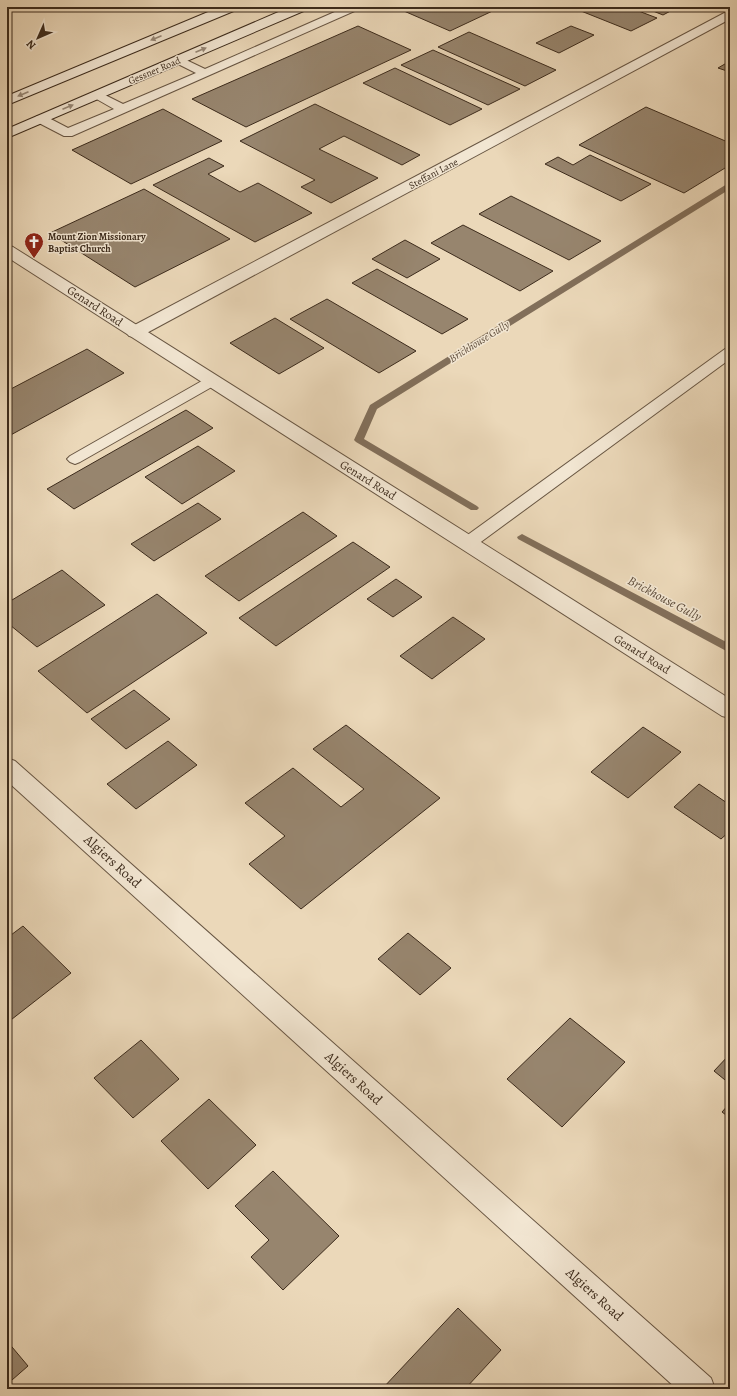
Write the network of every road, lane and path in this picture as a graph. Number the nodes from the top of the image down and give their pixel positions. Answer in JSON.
{"nodes":[{"id":1,"x":231,"y":7,"type":"edge"},
{"id":2,"x":301,"y":7,"type":"edge"},
{"id":3,"x":355,"y":7,"type":"edge"},
{"id":4,"x":730,"y":14,"type":"edge"},
{"id":5,"x":178,"y":60,"type":"junction"},
{"id":6,"x":205,"y":73,"type":"junction"},
{"id":7,"x":97,"y":95,"type":"junction"},
{"id":8,"x":7,"y":101,"type":"edge"},
{"id":9,"x":123,"y":108,"type":"junction"},
{"id":10,"x":41,"y":119,"type":"junction"},
{"id":11,"x":7,"y":134,"type":"edge"},
{"id":12,"x":7,"y":250,"type":"edge"},
{"id":13,"x":135,"y":332,"type":"junction"},
{"id":14,"x":730,"y":352,"type":"edge"},
{"id":15,"x":212,"y":381,"type":"junction"},
{"id":16,"x":75,"y":459,"type":"dead end"},
{"id":17,"x":468,"y":543,"type":"junction"},
{"id":18,"x":730,"y":710,"type":"edge"},
{"id":19,"x":7,"y":767,"type":"edge"},
{"id":20,"x":700,"y":1389,"type":"edge"}],
"edges":[{"from":1,"to":8,"type":"street","one_way":true},
{"from":5,"to":2,"type":"street","name":"Gessner Road","one_way":true},
{"from":3,"to":6,"type":"lane"},
{"from":4,"to":13,"type":"street","name":"Steffani Lane"},
{"from":5,"to":6,"type":"lane"},
{"from":5,"to":7,"type":"street","name":"Gessner Road"},
{"from":6,"to":9,"type":"lane"},
{"from":7,"to":9,"type":"lane"},
{"from":10,"to":7,"type":"street","name":"Gessner Road","one_way":true},
{"from":9,"to":10,"type":"lane"},
{"from":10,"to":11,"type":"street","name":"Gessner Road"},
{"from":12,"to":13,"type":"street","name":"Genard Road"},
{"from":13,"to":15,"type":"street","name":"Genard Road"},
{"from":14,"to":17,"type":"lane"},
{"from":15,"to":16,"type":"lane"},
{"from":15,"to":17,"type":"street","name":"Genard Road"},
{"from":17,"to":18,"type":"street","name":"Genard Road"},
{"from":19,"to":20,"type":"street","name":"Algiers Road"}]}
